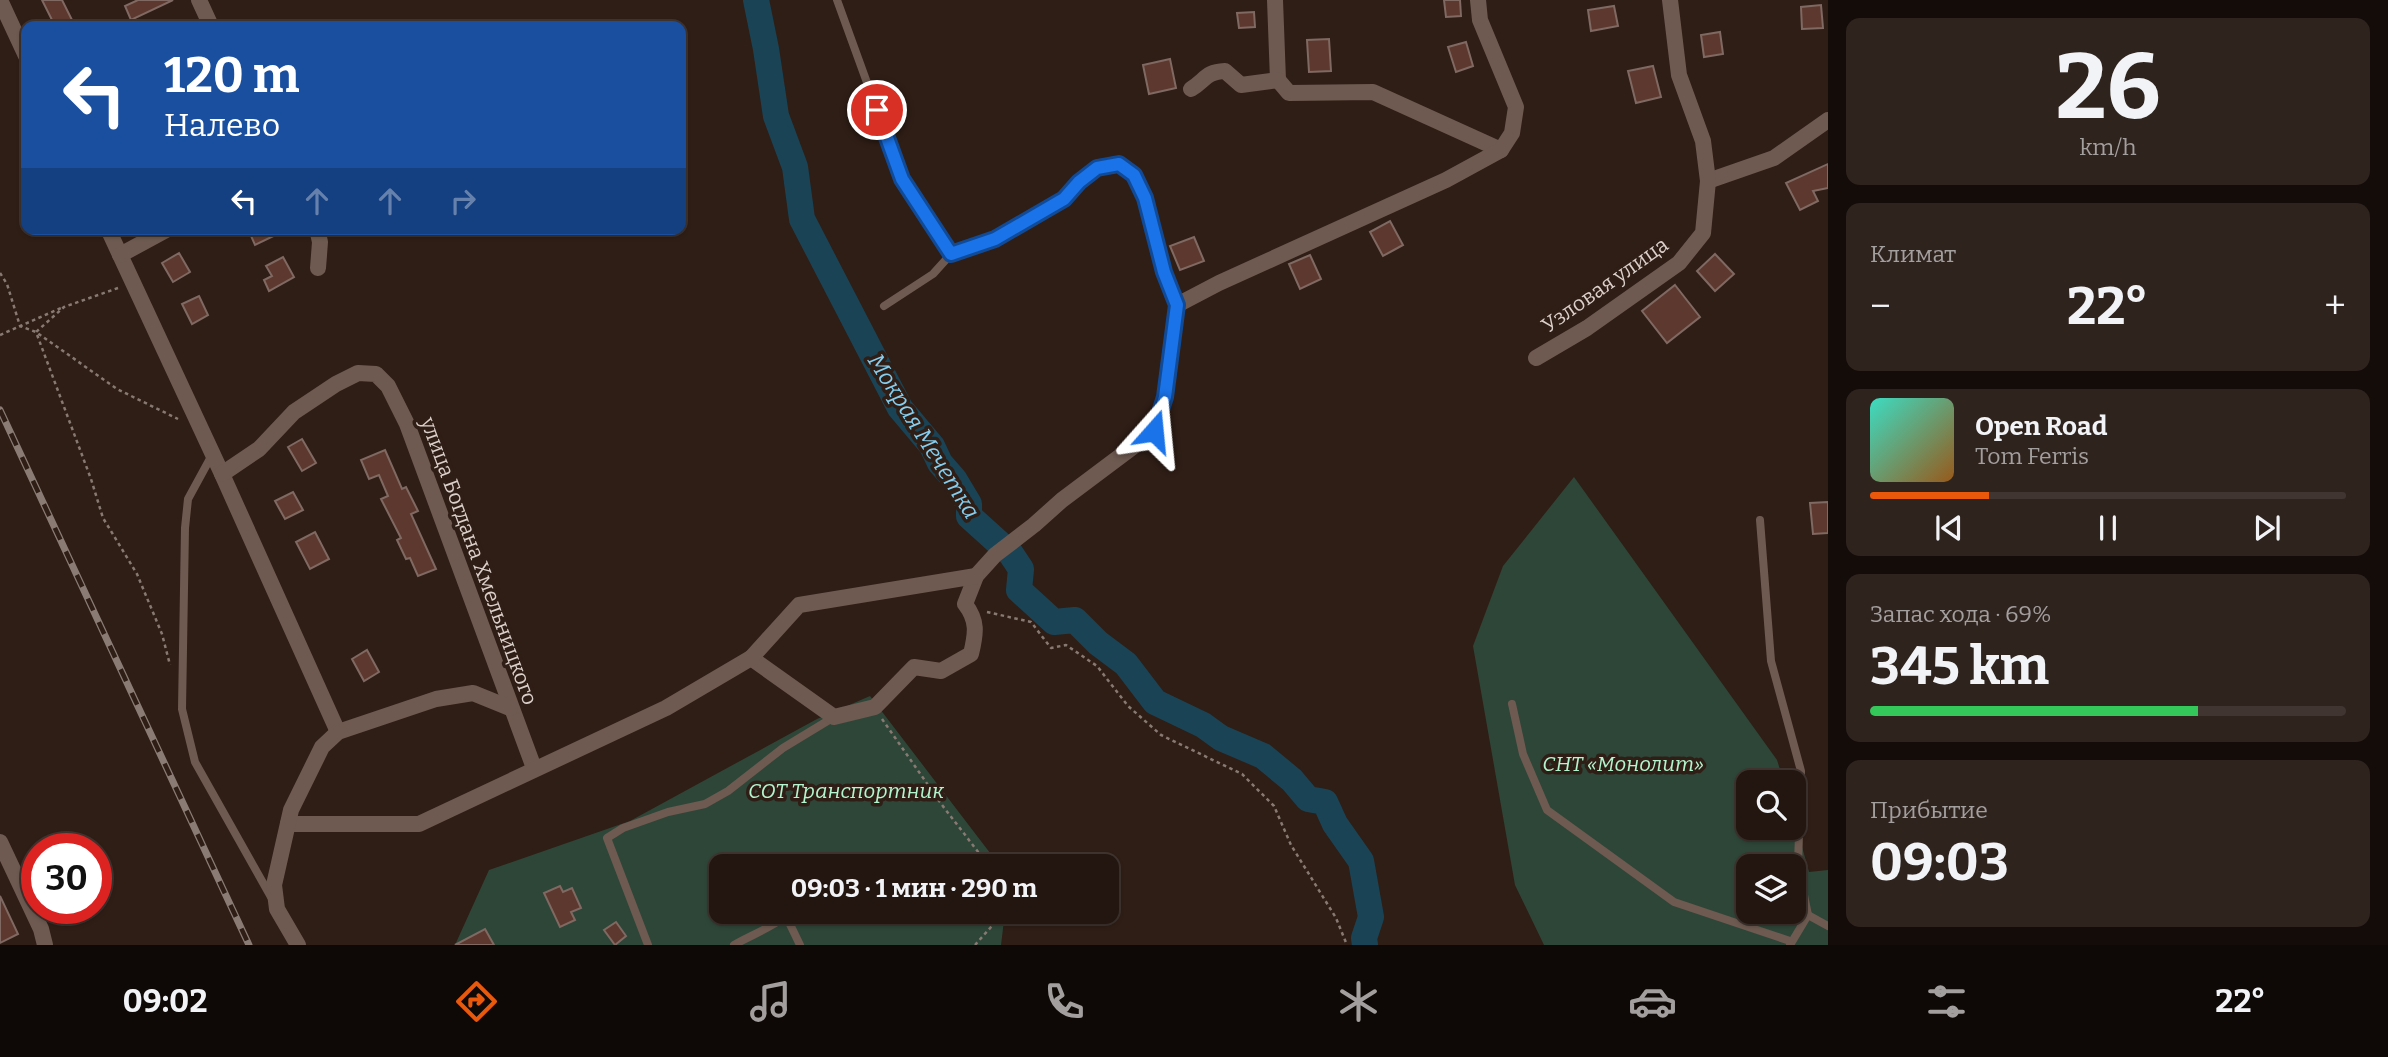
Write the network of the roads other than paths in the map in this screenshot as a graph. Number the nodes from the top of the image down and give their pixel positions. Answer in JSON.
{"nodes":[{"id":1,"x":0,"y":0,"type":"edge"},
{"id":2,"x":199,"y":0,"type":"edge"},
{"id":3,"x":837,"y":0,"type":"edge"},
{"id":4,"x":1275,"y":0,"type":"edge"},
{"id":5,"x":1478,"y":0,"type":"edge"},
{"id":6,"x":1670,"y":0,"type":"edge"},
{"id":7,"x":209,"y":21,"type":"edge"},
{"id":8,"x":21,"y":44,"type":"edge"},
{"id":9,"x":1278,"y":80,"type":"junction"},
{"id":10,"x":1191,"y":89,"type":"dead end"},
{"id":11,"x":1828,"y":120,"type":"edge"},
{"id":12,"x":1501,"y":150,"type":"junction"},
{"id":13,"x":1119,"y":164,"type":"joint"},
{"id":14,"x":1708,"y":181,"type":"junction"},
{"id":15,"x":110,"y":235,"type":"edge"},
{"id":16,"x":157,"y":235,"type":"edge"},
{"id":17,"x":318,"y":235,"type":"edge"},
{"id":18,"x":951,"y":254,"type":"junction"},
{"id":19,"x":120,"y":255,"type":"junction"},
{"id":20,"x":318,"y":268,"type":"dead end"},
{"id":21,"x":1177,"y":305,"type":"junction"},
{"id":22,"x":884,"y":306,"type":"dead end"},
{"id":23,"x":1536,"y":358,"type":"dead end"},
{"id":24,"x":212,"y":455,"type":"junction"},
{"id":25,"x":222,"y":474,"type":"junction"},
{"id":26,"x":1760,"y":520,"type":"dead end"},
{"id":27,"x":976,"y":576,"type":"junction"},
{"id":28,"x":751,"y":658,"type":"junction"},
{"id":29,"x":1512,"y":704,"type":"dead end"},
{"id":30,"x":510,"y":708,"type":"junction"},
{"id":31,"x":834,"y":717,"type":"junction"},
{"id":32,"x":338,"y":732,"type":"junction"},
{"id":33,"x":534,"y":768,"type":"junction"},
{"id":34,"x":288,"y":824,"type":"junction"},
{"id":35,"x":0,"y":842,"type":"edge"},
{"id":36,"x":278,"y":909,"type":"junction"},
{"id":37,"x":1808,"y":915,"type":"junction"},
{"id":38,"x":1828,"y":926,"type":"edge"},
{"id":39,"x":1790,"y":943,"type":"edge"},
{"id":40,"x":45,"y":945,"type":"edge"},
{"id":41,"x":298,"y":945,"type":"edge"},
{"id":42,"x":648,"y":945,"type":"edge"},
{"id":43,"x":734,"y":945,"type":"edge"},
{"id":44,"x":800,"y":945,"type":"edge"}],
"edges":[{"from":1,"to":8,"type":"street"},
{"from":2,"to":7,"type":"street"},
{"from":3,"to":18,"type":"lane"},
{"from":4,"to":9,"type":"street"},
{"from":5,"to":12,"type":"street"},
{"from":6,"to":14,"type":"street","name":"Узловая улица"},
{"from":9,"to":10,"type":"street"},
{"from":9,"to":12,"type":"street"},
{"from":11,"to":14,"type":"street"},
{"from":12,"to":21,"type":"street"},
{"from":13,"to":18,"type":"lane"},
{"from":13,"to":21,"type":"street"},
{"from":14,"to":23,"type":"street","name":"Узловая улица"},
{"from":15,"to":19,"type":"street"},
{"from":16,"to":19,"type":"street"},
{"from":17,"to":20,"type":"street"},
{"from":18,"to":22,"type":"lane"},
{"from":19,"to":24,"type":"street"},
{"from":21,"to":27,"type":"street"},
{"from":24,"to":25,"type":"street"},
{"from":24,"to":36,"type":"lane"},
{"from":25,"to":30,"type":"street","name":"улица Богдана Хмельницкого"},
{"from":25,"to":32,"type":"street"},
{"from":26,"to":37,"type":"lane"},
{"from":27,"to":28,"type":"street"},
{"from":27,"to":31,"type":"street"},
{"from":28,"to":31,"type":"street"},
{"from":28,"to":33,"type":"street"},
{"from":29,"to":39,"type":"lane"},
{"from":30,"to":32,"type":"street"},
{"from":30,"to":33,"type":"street","name":"улица Богдана Хмельницкого"},
{"from":31,"to":42,"type":"lane"},
{"from":32,"to":34,"type":"street"},
{"from":33,"to":34,"type":"street"},
{"from":34,"to":36,"type":"street"},
{"from":35,"to":40,"type":"street"},
{"from":36,"to":41,"type":"street"},
{"from":37,"to":38,"type":"lane"},
{"from":37,"to":39,"type":"lane"},
{"from":43,"to":44,"type":"lane"}]}
